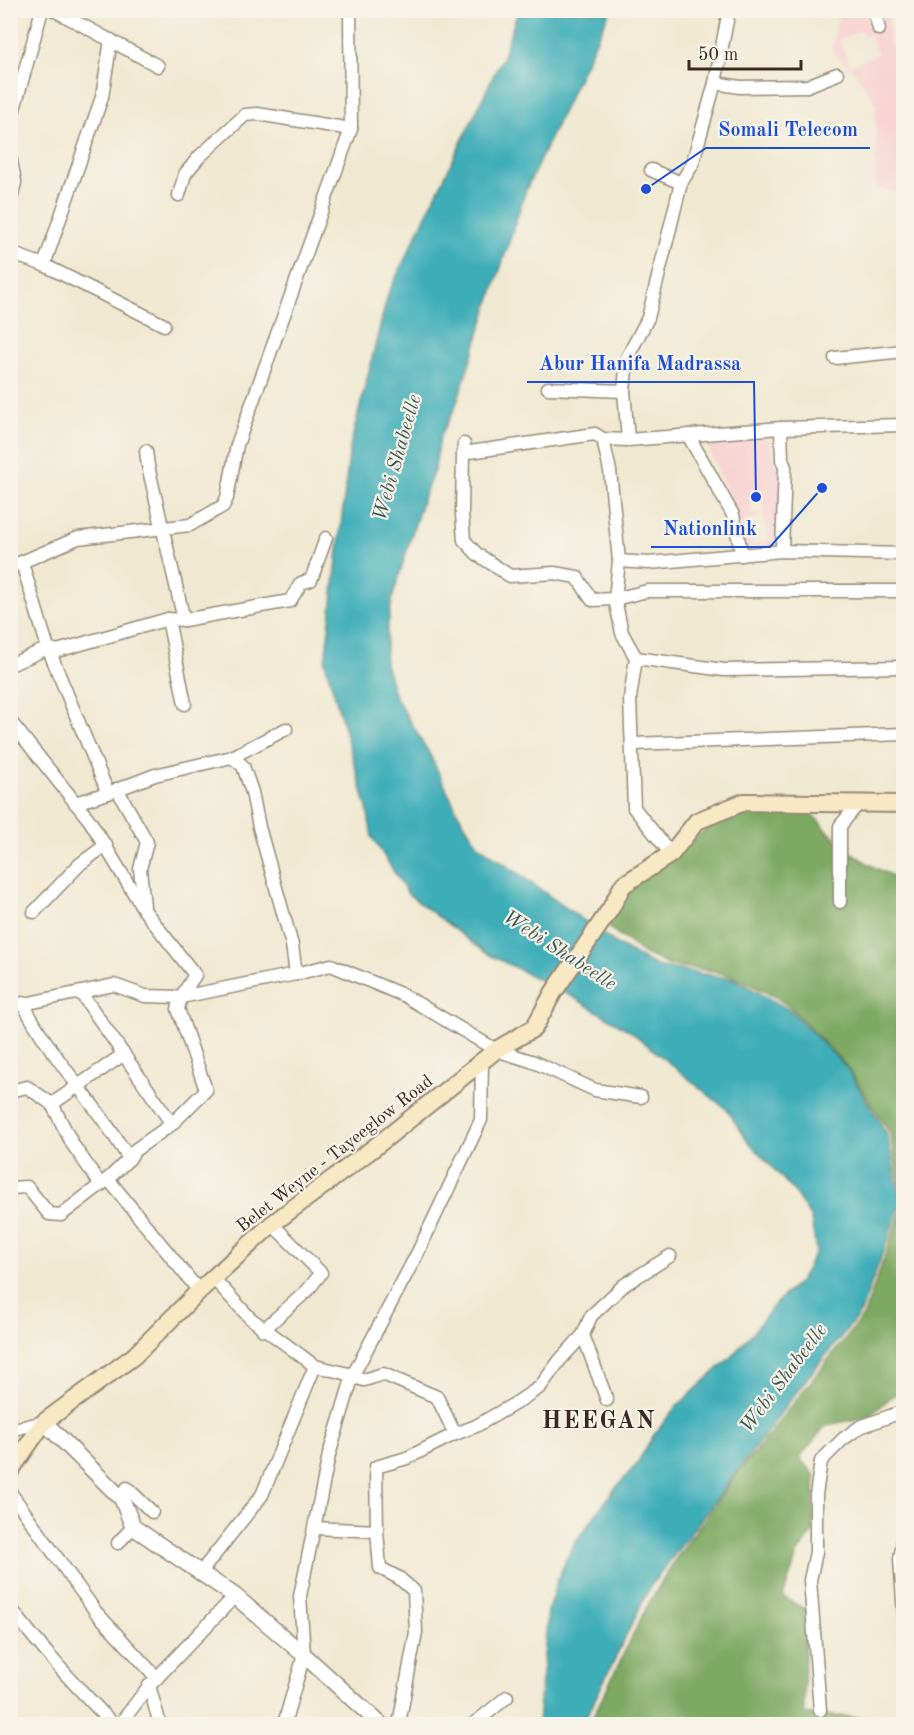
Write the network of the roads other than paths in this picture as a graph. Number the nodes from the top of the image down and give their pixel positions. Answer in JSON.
{"nodes":[{"id":1,"x":42,"y":10,"type":"edge"},
{"id":2,"x":54,"y":10,"type":"edge"},
{"id":3,"x":350,"y":10,"type":"edge"},
{"id":4,"x":729,"y":10,"type":"edge"},
{"id":5,"x":873,"y":10,"type":"edge"},
{"id":6,"x":879,"y":29,"type":"dead end"},
{"id":7,"x":111,"y":40,"type":"junction"},
{"id":8,"x":158,"y":66,"type":"dead end"},
{"id":9,"x":837,"y":74,"type":"dead end"},
{"id":10,"x":715,"y":83,"type":"junction"},
{"id":11,"x":10,"y":123,"type":"edge"},
{"id":12,"x":351,"y":129,"type":"junction"},
{"id":13,"x":10,"y":156,"type":"edge"},
{"id":14,"x":651,"y":170,"type":"dead end"},
{"id":15,"x":681,"y":183,"type":"junction"},
{"id":16,"x":179,"y":195,"type":"dead end"},
{"id":17,"x":10,"y":204,"type":"edge"},
{"id":18,"x":10,"y":253,"type":"edge"},
{"id":19,"x":44,"y":265,"type":"junction"},
{"id":20,"x":164,"y":325,"type":"dead end"},
{"id":21,"x":903,"y":351,"type":"edge"},
{"id":22,"x":835,"y":358,"type":"dead end"},
{"id":23,"x":548,"y":388,"type":"dead end"},
{"id":24,"x":624,"y":391,"type":"junction"},
{"id":25,"x":903,"y":425,"type":"edge"},
{"id":26,"x":781,"y":428,"type":"junction"},
{"id":27,"x":688,"y":435,"type":"junction"},
{"id":28,"x":603,"y":439,"type":"junction"},
{"id":29,"x":628,"y":440,"type":"junction"},
{"id":30,"x":146,"y":451,"type":"dead end"},
{"id":31,"x":163,"y":528,"type":"junction"},
{"id":32,"x":326,"y":538,"type":"dead end"},
{"id":33,"x":782,"y":551,"type":"junction"},
{"id":34,"x":903,"y":554,"type":"edge"},
{"id":35,"x":742,"y":555,"type":"junction"},
{"id":36,"x":619,"y":561,"type":"junction"},
{"id":37,"x":16,"y":565,"type":"edge"},
{"id":38,"x":903,"y":591,"type":"edge"},
{"id":39,"x":615,"y":599,"type":"junction"},
{"id":40,"x":168,"y":619,"type":"junction"},
{"id":41,"x":184,"y":620,"type":"junction"},
{"id":42,"x":48,"y":648,"type":"junction"},
{"id":43,"x":636,"y":658,"type":"junction"},
{"id":44,"x":10,"y":665,"type":"edge"},
{"id":45,"x":903,"y":667,"type":"edge"},
{"id":46,"x":185,"y":704,"type":"dead end"},
{"id":47,"x":10,"y":721,"type":"edge"},
{"id":48,"x":286,"y":729,"type":"dead end"},
{"id":49,"x":903,"y":735,"type":"edge"},
{"id":50,"x":633,"y":744,"type":"junction"},
{"id":51,"x":232,"y":757,"type":"junction"},
{"id":52,"x":113,"y":791,"type":"junction"},
{"id":53,"x":75,"y":803,"type":"junction"},
{"id":54,"x":858,"y":804,"type":"junction"},
{"id":55,"x":903,"y":804,"type":"edge"},
{"id":56,"x":106,"y":845,"type":"junction"},
{"id":57,"x":670,"y":854,"type":"junction"},
{"id":58,"x":840,"y":902,"type":"dead end"},
{"id":59,"x":144,"y":910,"type":"junction"},
{"id":60,"x":34,"y":912,"type":"dead end"},
{"id":61,"x":296,"y":974,"type":"junction"},
{"id":62,"x":81,"y":993,"type":"junction"},
{"id":63,"x":181,"y":997,"type":"junction"},
{"id":64,"x":23,"y":1003,"type":"junction"},
{"id":65,"x":10,"y":1007,"type":"edge"},
{"id":66,"x":496,"y":1050,"type":"junction"},
{"id":67,"x":124,"y":1054,"type":"junction"},
{"id":68,"x":482,"y":1062,"type":"junction"},
{"id":69,"x":78,"y":1087,"type":"junction"},
{"id":70,"x":10,"y":1091,"type":"edge"},
{"id":71,"x":641,"y":1097,"type":"dead end"},
{"id":72,"x":52,"y":1104,"type":"junction"},
{"id":73,"x":172,"y":1124,"type":"junction"},
{"id":74,"x":129,"y":1159,"type":"junction"},
{"id":75,"x":105,"y":1182,"type":"junction"},
{"id":76,"x":10,"y":1188,"type":"edge"},
{"id":77,"x":272,"y":1224,"type":"junction"},
{"id":78,"x":670,"y":1256,"type":"dead end"},
{"id":79,"x":214,"y":1279,"type":"junction"},
{"id":80,"x":199,"y":1291,"type":"junction"},
{"id":81,"x":264,"y":1330,"type":"junction"},
{"id":82,"x":583,"y":1335,"type":"junction"},
{"id":83,"x":315,"y":1366,"type":"junction"},
{"id":84,"x":353,"y":1375,"type":"junction"},
{"id":85,"x":607,"y":1400,"type":"dead end"},
{"id":86,"x":903,"y":1411,"type":"edge"},
{"id":87,"x":44,"y":1422,"type":"junction"},
{"id":88,"x":10,"y":1430,"type":"edge"},
{"id":89,"x":455,"y":1434,"type":"junction"},
{"id":90,"x":10,"y":1471,"type":"edge"},
{"id":91,"x":10,"y":1492,"type":"edge"},
{"id":92,"x":127,"y":1493,"type":"junction"},
{"id":93,"x":152,"y":1512,"type":"dead end"},
{"id":94,"x":133,"y":1527,"type":"junction"},
{"id":95,"x":315,"y":1528,"type":"junction"},
{"id":96,"x":377,"y":1531,"type":"junction"},
{"id":97,"x":903,"y":1536,"type":"edge"},
{"id":98,"x":118,"y":1544,"type":"dead end"},
{"id":99,"x":200,"y":1573,"type":"junction"},
{"id":100,"x":235,"y":1596,"type":"junction"},
{"id":101,"x":10,"y":1607,"type":"edge"},
{"id":102,"x":903,"y":1614,"type":"edge"},
{"id":103,"x":304,"y":1655,"type":"junction"},
{"id":104,"x":153,"y":1682,"type":"junction"},
{"id":105,"x":507,"y":1697,"type":"dead end"},
{"id":106,"x":820,"y":1710,"type":"dead end"},
{"id":107,"x":113,"y":1725,"type":"edge"},
{"id":108,"x":120,"y":1725,"type":"edge"},
{"id":109,"x":160,"y":1725,"type":"edge"},
{"id":110,"x":284,"y":1725,"type":"edge"},
{"id":111,"x":380,"y":1725,"type":"edge"},
{"id":112,"x":399,"y":1725,"type":"edge"},
{"id":113,"x":474,"y":1725,"type":"edge"}],
"edges":[{"from":1,"to":11,"type":"street"},
{"from":2,"to":7,"type":"street"},
{"from":3,"to":12,"type":"street"},
{"from":4,"to":10,"type":"street"},
{"from":5,"to":6,"type":"street"},
{"from":7,"to":8,"type":"street"},
{"from":7,"to":19,"type":"street"},
{"from":9,"to":10,"type":"street"},
{"from":10,"to":15,"type":"street"},
{"from":12,"to":16,"type":"street"},
{"from":12,"to":31,"type":"street"},
{"from":13,"to":17,"type":"street"},
{"from":14,"to":15,"type":"street"},
{"from":15,"to":24,"type":"street"},
{"from":18,"to":19,"type":"street"},
{"from":19,"to":20,"type":"street"},
{"from":21,"to":22,"type":"street"},
{"from":23,"to":24,"type":"street"},
{"from":24,"to":29,"type":"street"},
{"from":25,"to":26,"type":"street"},
{"from":26,"to":27,"type":"street"},
{"from":26,"to":33,"type":"street"},
{"from":27,"to":29,"type":"street"},
{"from":27,"to":35,"type":"street"},
{"from":28,"to":29,"type":"street"},
{"from":28,"to":36,"type":"street"},
{"from":28,"to":39,"type":"street"},
{"from":30,"to":31,"type":"street"},
{"from":31,"to":37,"type":"street"},
{"from":31,"to":41,"type":"street"},
{"from":32,"to":41,"type":"street"},
{"from":33,"to":34,"type":"street"},
{"from":33,"to":35,"type":"street"},
{"from":35,"to":36,"type":"street"},
{"from":36,"to":39,"type":"street"},
{"from":37,"to":42,"type":"street"},
{"from":38,"to":39,"type":"street"},
{"from":39,"to":43,"type":"street"},
{"from":40,"to":41,"type":"street"},
{"from":40,"to":42,"type":"street"},
{"from":40,"to":46,"type":"street"},
{"from":42,"to":44,"type":"street"},
{"from":42,"to":52,"type":"street"},
{"from":43,"to":45,"type":"street"},
{"from":43,"to":50,"type":"street"},
{"from":47,"to":53,"type":"street"},
{"from":48,"to":51,"type":"street"},
{"from":49,"to":50,"type":"street"},
{"from":50,"to":57,"type":"street"},
{"from":51,"to":52,"type":"street"},
{"from":51,"to":61,"type":"street"},
{"from":52,"to":53,"type":"street"},
{"from":52,"to":59,"type":"street"},
{"from":53,"to":56,"type":"street"},
{"from":54,"to":55,"type":"main road"},
{"from":54,"to":57,"type":"main road"},
{"from":54,"to":58,"type":"street"},
{"from":56,"to":59,"type":"street"},
{"from":56,"to":60,"type":"street"},
{"from":57,"to":66,"type":"main road","name":"Belet Weyne - Tayeeglow Road"},
{"from":59,"to":63,"type":"street"},
{"from":61,"to":63,"type":"street"},
{"from":61,"to":66,"type":"street"},
{"from":62,"to":63,"type":"street"},
{"from":62,"to":64,"type":"street"},
{"from":62,"to":67,"type":"street"},
{"from":63,"to":73,"type":"street"},
{"from":64,"to":65,"type":"street"},
{"from":64,"to":69,"type":"street"},
{"from":66,"to":68,"type":"main road","name":"Belet Weyne - Tayeeglow Road"},
{"from":66,"to":71,"type":"street"},
{"from":67,"to":69,"type":"street"},
{"from":67,"to":73,"type":"street"},
{"from":68,"to":77,"type":"main road","name":"Belet Weyne - Tayeeglow Road"},
{"from":68,"to":84,"type":"street"},
{"from":69,"to":72,"type":"street"},
{"from":69,"to":74,"type":"street"},
{"from":70,"to":72,"type":"street"},
{"from":72,"to":75,"type":"street"},
{"from":73,"to":74,"type":"street"},
{"from":74,"to":75,"type":"street"},
{"from":75,"to":76,"type":"street"},
{"from":75,"to":80,"type":"street"},
{"from":77,"to":79,"type":"main road","name":"Belet Weyne - Tayeeglow Road"},
{"from":77,"to":81,"type":"street"},
{"from":78,"to":82,"type":"street"},
{"from":79,"to":80,"type":"main road","name":"Belet Weyne - Tayeeglow Road"},
{"from":79,"to":81,"type":"street"},
{"from":80,"to":87,"type":"main road","name":"Belet Weyne - Tayeeglow Road"},
{"from":81,"to":83,"type":"street"},
{"from":82,"to":85,"type":"street"},
{"from":82,"to":89,"type":"street"},
{"from":83,"to":84,"type":"street"},
{"from":83,"to":99,"type":"street"},
{"from":84,"to":89,"type":"street"},
{"from":84,"to":95,"type":"street"},
{"from":86,"to":106,"type":"street"},
{"from":87,"to":88,"type":"street"},
{"from":87,"to":90,"type":"main road","name":"Belet Weyne - Tayeeglow Road"},
{"from":87,"to":92,"type":"street"},
{"from":89,"to":96,"type":"street"},
{"from":91,"to":104,"type":"street"},
{"from":92,"to":93,"type":"street"},
{"from":92,"to":94,"type":"street"},
{"from":94,"to":98,"type":"street"},
{"from":94,"to":99,"type":"street"},
{"from":95,"to":96,"type":"street"},
{"from":95,"to":103,"type":"street"},
{"from":96,"to":112,"type":"street"},
{"from":97,"to":102,"type":"street"},
{"from":99,"to":100,"type":"street"},
{"from":100,"to":103,"type":"street"},
{"from":100,"to":104,"type":"street"},
{"from":101,"to":107,"type":"street"},
{"from":103,"to":110,"type":"street"},
{"from":103,"to":111,"type":"street"},
{"from":104,"to":108,"type":"street"},
{"from":104,"to":109,"type":"street"},
{"from":105,"to":113,"type":"street"}]}
